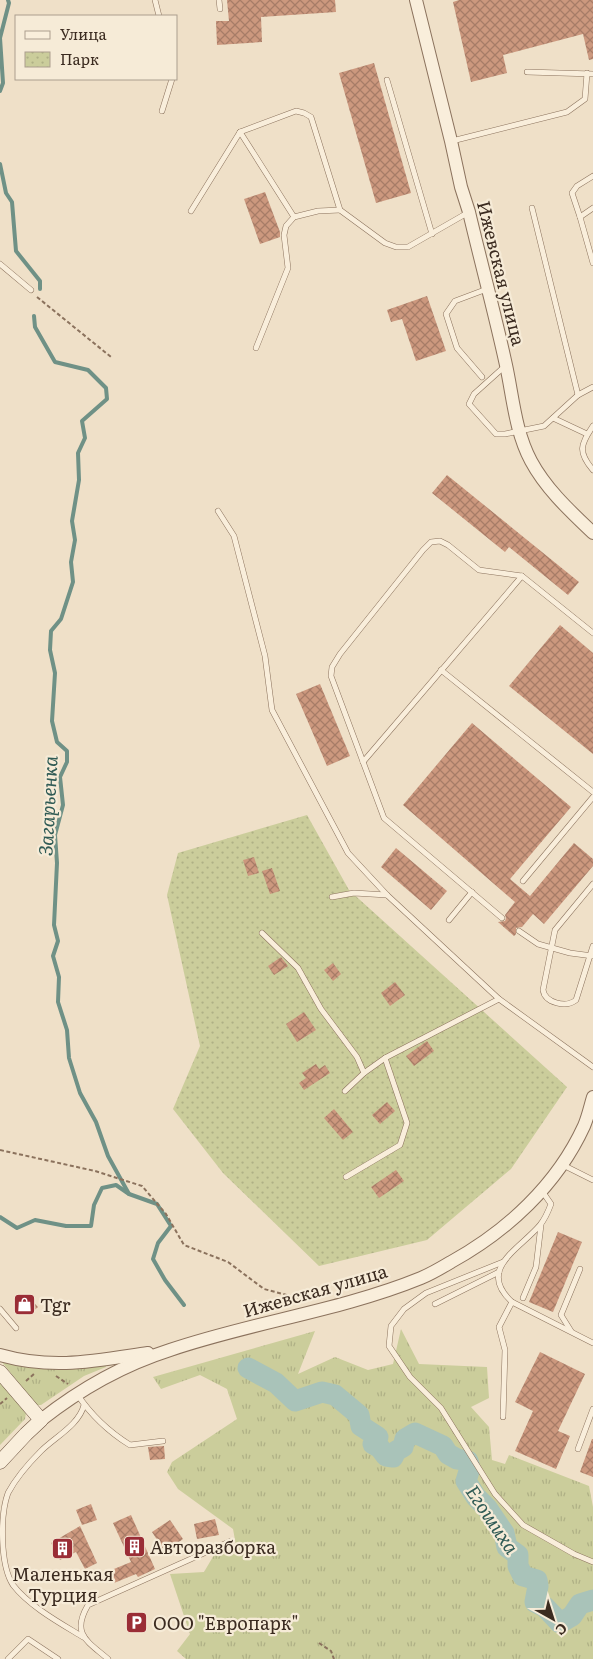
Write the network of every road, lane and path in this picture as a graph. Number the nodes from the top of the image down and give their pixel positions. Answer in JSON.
{"nodes":[{"id":1,"x":155,"y":0,"type":"edge"},
{"id":2,"x":219,"y":0,"type":"edge"},
{"id":3,"x":416,"y":0,"type":"edge"},
{"id":4,"x":220,"y":9,"type":"dead end"},
{"id":5,"x":159,"y":15,"type":"edge"},
{"id":6,"x":527,"y":72,"type":"dead end"},
{"id":7,"x":590,"y":74,"type":"edge"},
{"id":8,"x":172,"y":80,"type":"edge"},
{"id":9,"x":386,"y":80,"type":"dead end"},
{"id":10,"x":162,"y":111,"type":"dead end"},
{"id":11,"x":240,"y":132,"type":"junction"},
{"id":12,"x":451,"y":141,"type":"junction"},
{"id":13,"x":593,"y":176,"type":"edge"},
{"id":14,"x":532,"y":208,"type":"dead end"},
{"id":15,"x":593,"y":208,"type":"edge"},
{"id":16,"x":340,"y":210,"type":"junction"},
{"id":17,"x":191,"y":211,"type":"dead end"},
{"id":18,"x":469,"y":212,"type":"junction"},
{"id":19,"x":580,"y":217,"type":"junction"},
{"id":20,"x":294,"y":218,"type":"junction"},
{"id":21,"x":432,"y":234,"type":"junction"},
{"id":22,"x":593,"y":263,"type":"edge"},
{"id":23,"x":0,"y":264,"type":"edge"},
{"id":24,"x":487,"y":288,"type":"junction"},
{"id":25,"x":31,"y":290,"type":"dead end"},
{"id":26,"x":41,"y":299,"type":"dead end"},
{"id":27,"x":256,"y":348,"type":"dead end"},
{"id":28,"x":111,"y":357,"type":"dead end"},
{"id":29,"x":506,"y":366,"type":"junction"},
{"id":30,"x":482,"y":377,"type":"dead end"},
{"id":31,"x":593,"y":387,"type":"edge"},
{"id":32,"x":578,"y":396,"type":"junction"},
{"id":33,"x":553,"y":418,"type":"junction"},
{"id":34,"x":593,"y":426,"type":"edge"},
{"id":35,"x":520,"y":431,"type":"junction"},
{"id":36,"x":588,"y":434,"type":"junction"},
{"id":37,"x":593,"y":470,"type":"edge"},
{"id":38,"x":218,"y":511,"type":"dead end"},
{"id":39,"x":593,"y":533,"type":"edge"},
{"id":40,"x":522,"y":576,"type":"junction"},
{"id":41,"x":593,"y":633,"type":"edge"},
{"id":42,"x":441,"y":670,"type":"junction"},
{"id":43,"x":363,"y":762,"type":"junction"},
{"id":44,"x":593,"y":792,"type":"edge"},
{"id":45,"x":593,"y":797,"type":"edge"},
{"id":46,"x":523,"y":881,"type":"dead end"},
{"id":47,"x":593,"y":884,"type":"edge"},
{"id":48,"x":472,"y":892,"type":"junction"},
{"id":49,"x":387,"y":895,"type":"junction"},
{"id":50,"x":332,"y":897,"type":"dead end"},
{"id":51,"x":502,"y":918,"type":"dead end"},
{"id":52,"x":449,"y":920,"type":"dead end"},
{"id":53,"x":519,"y":931,"type":"dead end"},
{"id":54,"x":262,"y":933,"type":"dead end"},
{"id":55,"x":593,"y":946,"type":"edge"},
{"id":56,"x":551,"y":948,"type":"junction"},
{"id":57,"x":592,"y":956,"type":"edge"},
{"id":58,"x":500,"y":999,"type":"junction"},
{"id":59,"x":384,"y":1058,"type":"junction"},
{"id":60,"x":593,"y":1067,"type":"edge"},
{"id":61,"x":364,"y":1073,"type":"junction"},
{"id":62,"x":345,"y":1091,"type":"dead end"},
{"id":63,"x":593,"y":1097,"type":"edge"},
{"id":64,"x":0,"y":1150,"type":"edge"},
{"id":65,"x":563,"y":1164,"type":"junction"},
{"id":66,"x":346,"y":1177,"type":"dead end"},
{"id":67,"x":593,"y":1180,"type":"edge"},
{"id":68,"x":542,"y":1191,"type":"junction"},
{"id":69,"x":541,"y":1225,"type":"junction"},
{"id":70,"x":503,"y":1262,"type":"junction"},
{"id":71,"x":580,"y":1269,"type":"dead end"},
{"id":72,"x":499,"y":1272,"type":"junction"},
{"id":73,"x":523,"y":1298,"type":"dead end"},
{"id":74,"x":302,"y":1300,"type":"dead end"},
{"id":75,"x":512,"y":1302,"type":"junction"},
{"id":76,"x":435,"y":1304,"type":"dead end"},
{"id":77,"x":0,"y":1308,"type":"edge"},
{"id":78,"x":16,"y":1328,"type":"dead end"},
{"id":79,"x":572,"y":1333,"type":"junction"},
{"id":80,"x":593,"y":1343,"type":"edge"},
{"id":81,"x":170,"y":1350,"type":"junction"},
{"id":82,"x":0,"y":1355,"type":"edge"},
{"id":83,"x":39,"y":1369,"type":"dead end"},
{"id":84,"x":0,"y":1372,"type":"edge"},
{"id":85,"x":21,"y":1386,"type":"dead end"},
{"id":86,"x":81,"y":1400,"type":"junction"},
{"id":87,"x":593,"y":1409,"type":"edge"},
{"id":88,"x":503,"y":1417,"type":"dead end"},
{"id":89,"x":41,"y":1420,"type":"junction"},
{"id":90,"x":163,"y":1440,"type":"dead end"},
{"id":91,"x":578,"y":1449,"type":"dead end"},
{"id":92,"x":0,"y":1462,"type":"edge"},
{"id":93,"x":231,"y":1541,"type":"dead end"},
{"id":94,"x":593,"y":1562,"type":"edge"},
{"id":95,"x":83,"y":1637,"type":"junction"},
{"id":96,"x":319,"y":1643,"type":"dead end"},
{"id":97,"x":8,"y":1659,"type":"edge"},
{"id":98,"x":58,"y":1659,"type":"edge"},
{"id":99,"x":108,"y":1659,"type":"edge"},
{"id":100,"x":334,"y":1659,"type":"edge"}],
"edges":[{"from":1,"to":5,"type":"lane"},
{"from":2,"to":4,"type":"lane"},
{"from":3,"to":12,"type":"street","name":"Ижевская улица"},
{"from":6,"to":7,"type":"lane"},
{"from":7,"to":12,"type":"lane"},
{"from":8,"to":10,"type":"lane"},
{"from":9,"to":21,"type":"lane"},
{"from":11,"to":16,"type":"lane"},
{"from":11,"to":17,"type":"lane"},
{"from":11,"to":20,"type":"lane"},
{"from":12,"to":18,"type":"street","name":"Ижевская улица"},
{"from":13,"to":19,"type":"lane"},
{"from":14,"to":32,"type":"lane"},
{"from":15,"to":19,"type":"lane"},
{"from":16,"to":20,"type":"lane"},
{"from":16,"to":21,"type":"lane"},
{"from":18,"to":21,"type":"lane"},
{"from":18,"to":24,"type":"street","name":"Ижевская улица"},
{"from":19,"to":22,"type":"lane"},
{"from":20,"to":27,"type":"lane"},
{"from":23,"to":25,"type":"lane"},
{"from":24,"to":29,"type":"street","name":"Ижевская улица"},
{"from":24,"to":30,"type":"lane"},
{"from":26,"to":28,"type":"path"},
{"from":29,"to":35,"type":"street","name":"Ижевская улица"},
{"from":29,"to":35,"type":"lane"},
{"from":31,"to":32,"type":"lane"},
{"from":32,"to":33,"type":"lane"},
{"from":33,"to":35,"type":"lane"},
{"from":33,"to":36,"type":"lane"},
{"from":34,"to":36,"type":"lane"},
{"from":35,"to":39,"type":"street","name":"Ижевская улица"},
{"from":36,"to":37,"type":"lane"},
{"from":38,"to":49,"type":"lane"},
{"from":40,"to":41,"type":"lane"},
{"from":40,"to":42,"type":"lane"},
{"from":40,"to":43,"type":"lane"},
{"from":42,"to":43,"type":"lane"},
{"from":42,"to":44,"type":"lane"},
{"from":43,"to":48,"type":"lane"},
{"from":45,"to":46,"type":"lane"},
{"from":47,"to":56,"type":"lane"},
{"from":48,"to":51,"type":"lane"},
{"from":48,"to":52,"type":"lane"},
{"from":49,"to":50,"type":"lane"},
{"from":49,"to":58,"type":"lane"},
{"from":53,"to":56,"type":"lane"},
{"from":54,"to":61,"type":"lane"},
{"from":55,"to":57,"type":"lane"},
{"from":56,"to":57,"type":"lane"},
{"from":56,"to":57,"type":"lane"},
{"from":58,"to":59,"type":"lane"},
{"from":58,"to":60,"type":"lane"},
{"from":59,"to":61,"type":"lane"},
{"from":59,"to":66,"type":"lane"},
{"from":61,"to":62,"type":"lane"},
{"from":63,"to":65,"type":"street","name":"Ижевская улица"},
{"from":64,"to":74,"type":"path"},
{"from":65,"to":67,"type":"lane"},
{"from":65,"to":68,"type":"street","name":"Ижевская улица"},
{"from":68,"to":69,"type":"lane"},
{"from":68,"to":81,"type":"street","name":"Ижевская улица"},
{"from":69,"to":70,"type":"lane"},
{"from":69,"to":73,"type":"lane"},
{"from":70,"to":72,"type":"lane"},
{"from":70,"to":94,"type":"lane"},
{"from":71,"to":79,"type":"lane"},
{"from":72,"to":75,"type":"lane"},
{"from":72,"to":76,"type":"lane"},
{"from":75,"to":79,"type":"lane"},
{"from":75,"to":88,"type":"lane"},
{"from":77,"to":78,"type":"lane"},
{"from":79,"to":80,"type":"lane"},
{"from":81,"to":82,"type":"street"},
{"from":81,"to":86,"type":"street","name":"Ижевская улица"},
{"from":83,"to":85,"type":"path"},
{"from":84,"to":89,"type":"main road"},
{"from":86,"to":89,"type":"street","name":"Ижевская улица"},
{"from":86,"to":90,"type":"lane"},
{"from":86,"to":95,"type":"lane"},
{"from":87,"to":91,"type":"lane"},
{"from":89,"to":92,"type":"main road","name":"Ижевская улица"},
{"from":93,"to":95,"type":"lane"},
{"from":95,"to":99,"type":"lane"},
{"from":96,"to":100,"type":"path"},
{"from":97,"to":98,"type":"lane"}]}
